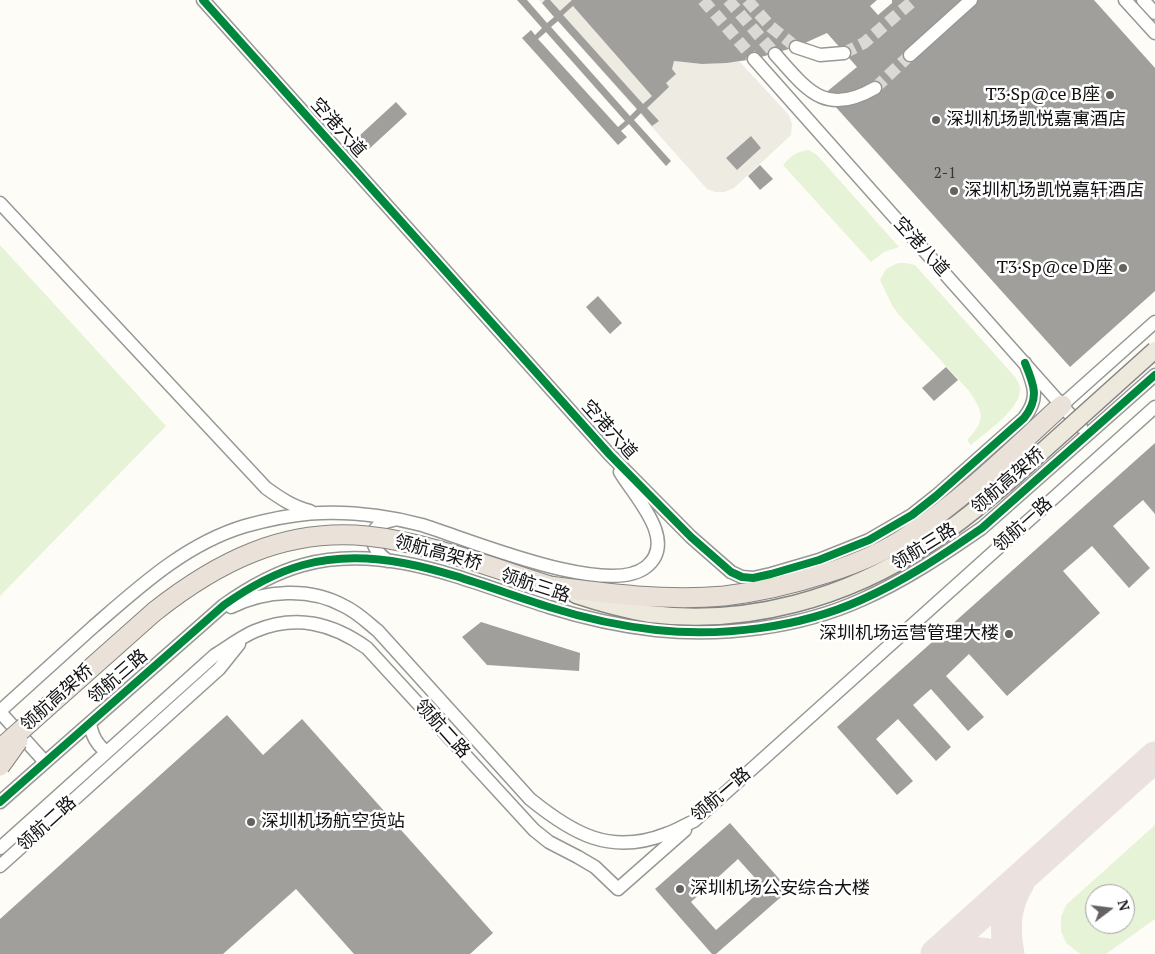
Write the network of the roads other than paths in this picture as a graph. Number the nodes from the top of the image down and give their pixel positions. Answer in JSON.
{"nodes":[{"id":1,"x":203,"y":0,"type":"edge"},
{"id":2,"x":971,"y":0,"type":"edge"},
{"id":3,"x":1125,"y":0,"type":"edge"},
{"id":4,"x":1143,"y":0,"type":"edge"},
{"id":5,"x":1155,"y":14,"type":"edge"},
{"id":6,"x":1155,"y":33,"type":"edge"},
{"id":7,"x":796,"y":47,"type":"tunnel mouth"},
{"id":8,"x":844,"y":53,"type":"tunnel mouth"},
{"id":9,"x":775,"y":54,"type":"tunnel mouth"},
{"id":10,"x":910,"y":55,"type":"tunnel mouth"},
{"id":11,"x":754,"y":59,"type":"tunnel mouth"},
{"id":12,"x":875,"y":88,"type":"tunnel mouth"},
{"id":13,"x":0,"y":203,"type":"edge"},
{"id":14,"x":1155,"y":322,"type":"edge"},
{"id":15,"x":1155,"y":350,"type":"edge"},
{"id":16,"x":1025,"y":363,"type":"junction"},
{"id":17,"x":1155,"y":375,"type":"edge"},
{"id":18,"x":1062,"y":405,"type":"junction"},
{"id":19,"x":1155,"y":407,"type":"edge"},
{"id":20,"x":1088,"y":434,"type":"junction"},
{"id":21,"x":610,"y":455,"type":"junction"},
{"id":22,"x":315,"y":512,"type":"junction"},
{"id":23,"x":396,"y":519,"type":"junction"},
{"id":24,"x":389,"y":561,"type":"junction"},
{"id":25,"x":536,"y":562,"type":"junction"},
{"id":26,"x":551,"y":567,"type":"junction"},
{"id":27,"x":550,"y":586,"type":"junction"},
{"id":28,"x":528,"y":600,"type":"junction"},
{"id":29,"x":542,"y":604,"type":"junction"},
{"id":30,"x":199,"y":626,"type":"junction"},
{"id":31,"x":245,"y":636,"type":"junction"},
{"id":32,"x":0,"y":711,"type":"edge"},
{"id":33,"x":32,"y":720,"type":"junction"},
{"id":34,"x":90,"y":723,"type":"junction"},
{"id":35,"x":0,"y":749,"type":"edge"},
{"id":36,"x":106,"y":752,"type":"junction"},
{"id":37,"x":45,"y":762,"type":"junction"},
{"id":38,"x":0,"y":766,"type":"edge"},
{"id":39,"x":0,"y":802,"type":"edge"},
{"id":40,"x":694,"y":821,"type":"junction"},
{"id":41,"x":0,"y":848,"type":"edge"},
{"id":42,"x":0,"y":866,"type":"edge"}],
"edges":[{"from":1,"to":21,"type":"street","name":"空港六道"},
{"from":2,"to":10,"type":"street"},
{"from":3,"to":6,"type":"street"},
{"from":4,"to":5,"type":"street"},
{"from":7,"to":8,"type":"street"},
{"from":9,"to":12,"type":"street"},
{"from":11,"to":16,"type":"street","name":"空港八道"},
{"from":13,"to":22,"type":"street"},
{"from":14,"to":18,"type":"street"},
{"from":15,"to":27,"type":"main road","name":"领航高架桥","bridge":true},
{"from":16,"to":18,"type":"street","name":"空港八道"},
{"from":16,"to":21,"type":"street","name":"空港六道"},
{"from":17,"to":20,"type":"street","name":"领航三路"},
{"from":18,"to":20,"type":"street","name":"空港八道"},
{"from":18,"to":27,"type":"highway"},
{"from":19,"to":40,"type":"street","name":"领航一路"},
{"from":20,"to":29,"type":"street","name":"领航三路"},
{"from":21,"to":26,"type":"street","name":"领航三路"},
{"from":22,"to":23,"type":"street","name":"领航三路"},
{"from":22,"to":32,"type":"street","name":"领航三路"},
{"from":23,"to":24,"type":"street"},
{"from":23,"to":25,"type":"street","name":"领航三路"},
{"from":24,"to":28,"type":"street","name":"领航三路"},
{"from":24,"to":30,"type":"street","name":"领航三路"},
{"from":25,"to":26,"type":"street","name":"领航三路"},
{"from":25,"to":28,"type":"street"},
{"from":26,"to":29,"type":"street"},
{"from":27,"to":33,"type":"highway","name":"领航高架桥","bridge":true},
{"from":28,"to":29,"type":"street","name":"领航三路"},
{"from":30,"to":34,"type":"street","name":"领航三路"},
{"from":30,"to":40,"type":"street","name":"领航一路"},
{"from":31,"to":36,"type":"street","name":"领航二路"},
{"from":31,"to":40,"type":"street","name":"领航二路"},
{"from":31,"to":42,"type":"street","name":"领航二路"},
{"from":32,"to":37,"type":"street"},
{"from":33,"to":35,"type":"highway","name":"领航高架桥","bridge":true},
{"from":33,"to":38,"type":"highway","bridge":true},
{"from":34,"to":36,"type":"street"},
{"from":34,"to":37,"type":"street","name":"领航三路"},
{"from":36,"to":41,"type":"street","name":"领航二路"},
{"from":37,"to":39,"type":"street","name":"领航三路"}]}
